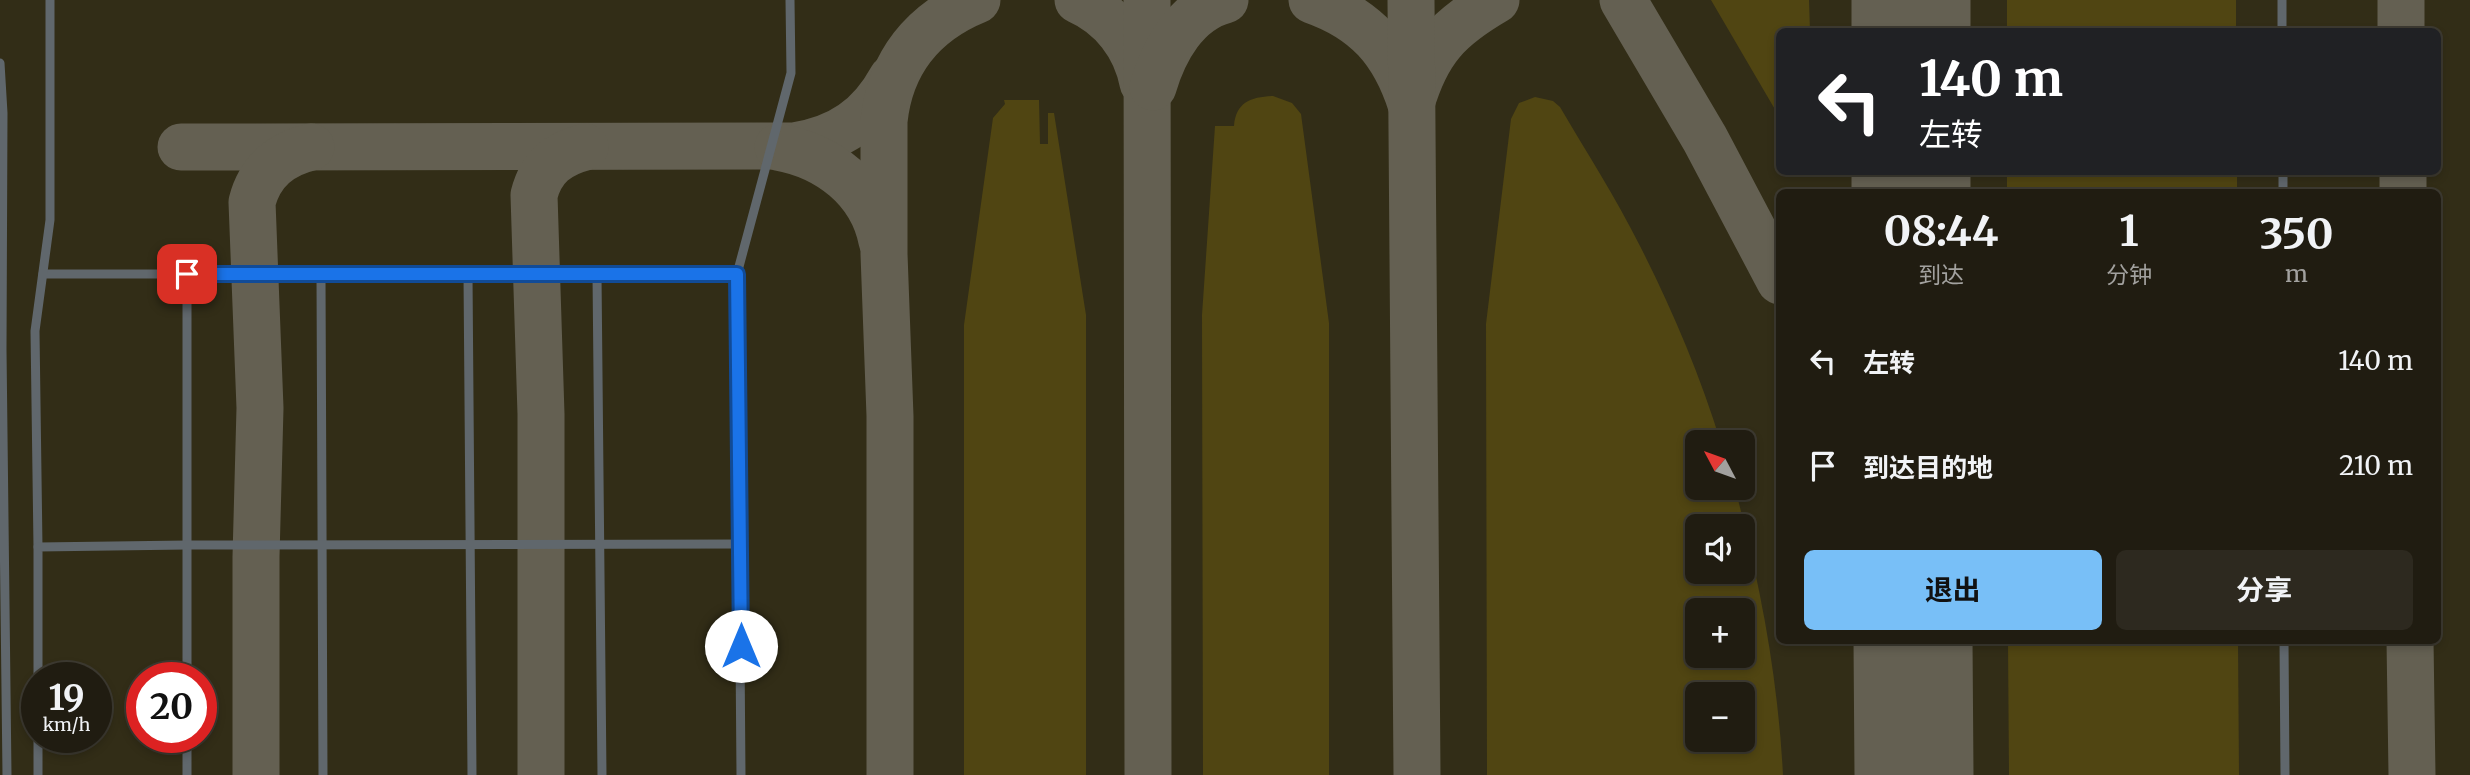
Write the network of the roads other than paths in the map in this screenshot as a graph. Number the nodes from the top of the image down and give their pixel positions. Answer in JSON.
{"nodes":[{"id":1,"x":50,"y":0,"type":"edge"},
{"id":2,"x":790,"y":0,"type":"edge"},
{"id":3,"x":2282,"y":0,"type":"edge"},
{"id":4,"x":2282,"y":28,"type":"edge"},
{"id":5,"x":0,"y":63,"type":"edge"},
{"id":6,"x":43,"y":274,"type":"junction"},
{"id":7,"x":187,"y":274,"type":"junction"},
{"id":8,"x":737,"y":274,"type":"junction"},
{"id":9,"x":321,"y":275,"type":"junction"},
{"id":10,"x":468,"y":275,"type":"junction"},
{"id":11,"x":597,"y":275,"type":"junction"},
{"id":12,"x":1,"y":349,"type":"edge"},
{"id":13,"x":471,"y":544,"type":"junction"},
{"id":14,"x":600,"y":544,"type":"junction"},
{"id":15,"x":741,"y":544,"type":"junction"},
{"id":16,"x":187,"y":545,"type":"junction"},
{"id":17,"x":322,"y":546,"type":"junction"},
{"id":18,"x":38,"y":547,"type":"junction"},
{"id":19,"x":2284,"y":644,"type":"edge"},
{"id":20,"x":38,"y":662,"type":"edge"},
{"id":21,"x":187,"y":662,"type":"edge"},
{"id":22,"x":38,"y":753,"type":"edge"},
{"id":23,"x":187,"y":753,"type":"edge"},
{"id":24,"x":7,"y":775,"type":"edge"},
{"id":25,"x":38,"y":775,"type":"edge"},
{"id":26,"x":187,"y":775,"type":"edge"},
{"id":27,"x":323,"y":775,"type":"edge"},
{"id":28,"x":472,"y":775,"type":"edge"},
{"id":29,"x":602,"y":775,"type":"edge"},
{"id":30,"x":741,"y":775,"type":"edge"},
{"id":31,"x":2285,"y":775,"type":"edge"}],
"edges":[{"from":1,"to":6,"type":"lane"},
{"from":2,"to":8,"type":"lane"},
{"from":3,"to":4,"type":"lane"},
{"from":5,"to":12,"type":"lane"},
{"from":6,"to":7,"type":"lane"},
{"from":6,"to":18,"type":"lane"},
{"from":7,"to":9,"type":"lane"},
{"from":7,"to":16,"type":"lane"},
{"from":8,"to":11,"type":"lane"},
{"from":8,"to":15,"type":"lane"},
{"from":9,"to":10,"type":"lane"},
{"from":9,"to":17,"type":"lane"},
{"from":10,"to":11,"type":"lane"},
{"from":10,"to":13,"type":"lane"},
{"from":11,"to":14,"type":"lane"},
{"from":12,"to":24,"type":"lane"},
{"from":13,"to":14,"type":"lane"},
{"from":13,"to":17,"type":"lane"},
{"from":13,"to":28,"type":"lane"},
{"from":14,"to":15,"type":"lane"},
{"from":14,"to":29,"type":"lane"},
{"from":15,"to":30,"type":"lane"},
{"from":16,"to":17,"type":"lane"},
{"from":16,"to":18,"type":"lane"},
{"from":16,"to":21,"type":"lane"},
{"from":17,"to":27,"type":"lane"},
{"from":18,"to":20,"type":"lane"},
{"from":19,"to":31,"type":"lane"},
{"from":22,"to":25,"type":"lane"},
{"from":23,"to":26,"type":"lane"}]}
